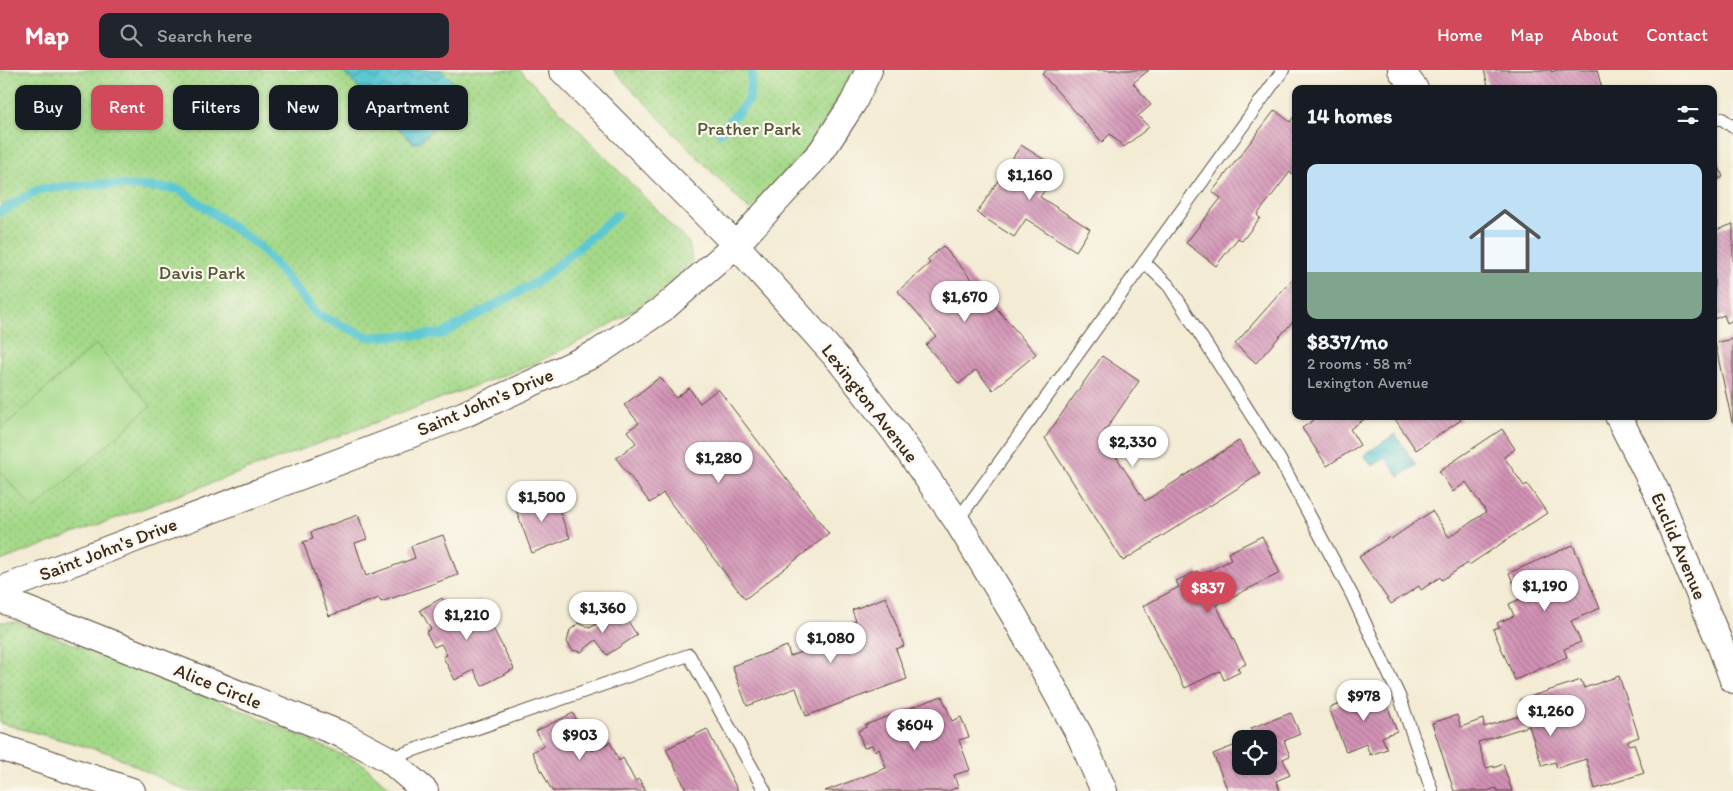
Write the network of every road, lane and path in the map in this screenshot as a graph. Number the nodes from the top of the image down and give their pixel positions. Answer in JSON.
{"nodes":[{"id":1,"x":562,"y":70,"type":"edge"},
{"id":2,"x":869,"y":70,"type":"edge"},
{"id":3,"x":1283,"y":70,"type":"edge"},
{"id":4,"x":1401,"y":70,"type":"edge"},
{"id":5,"x":1412,"y":85,"type":"edge"},
{"id":6,"x":1717,"y":119,"type":"edge"},
{"id":7,"x":1733,"y":127,"type":"edge"},
{"id":8,"x":736,"y":245,"type":"junction"},
{"id":9,"x":1144,"y":262,"type":"junction"},
{"id":10,"x":1620,"y":420,"type":"edge"},
{"id":11,"x":957,"y":521,"type":"junction"},
{"id":12,"x":0,"y":590,"type":"edge"},
{"id":13,"x":0,"y":599,"type":"edge"},
{"id":14,"x":1733,"y":680,"type":"edge"},
{"id":15,"x":0,"y":747,"type":"edge"},
{"id":16,"x":388,"y":759,"type":"junction"},
{"id":17,"x":132,"y":791,"type":"edge"},
{"id":18,"x":425,"y":791,"type":"edge"},
{"id":19,"x":765,"y":791,"type":"edge"},
{"id":20,"x":1104,"y":791,"type":"edge"},
{"id":21,"x":1432,"y":791,"type":"edge"}],
"edges":[{"from":1,"to":8,"type":"street","name":"Lexington Avenue"},
{"from":2,"to":8,"type":"street","name":"Saint John's Drive"},
{"from":3,"to":9,"type":"lane"},
{"from":4,"to":5,"type":"street"},
{"from":6,"to":7,"type":"lane"},
{"from":8,"to":11,"type":"street","name":"Lexington Avenue"},
{"from":8,"to":12,"type":"street","name":"Saint John's Drive"},
{"from":9,"to":11,"type":"lane"},
{"from":9,"to":21,"type":"lane"},
{"from":10,"to":14,"type":"street","name":"Euclid Avenue"},
{"from":11,"to":20,"type":"street","name":"Lexington Avenue"},
{"from":13,"to":16,"type":"street","name":"Alice Circle"},
{"from":15,"to":17,"type":"street"},
{"from":16,"to":18,"type":"street","name":"Alice Circle"},
{"from":16,"to":19,"type":"lane"}]}
